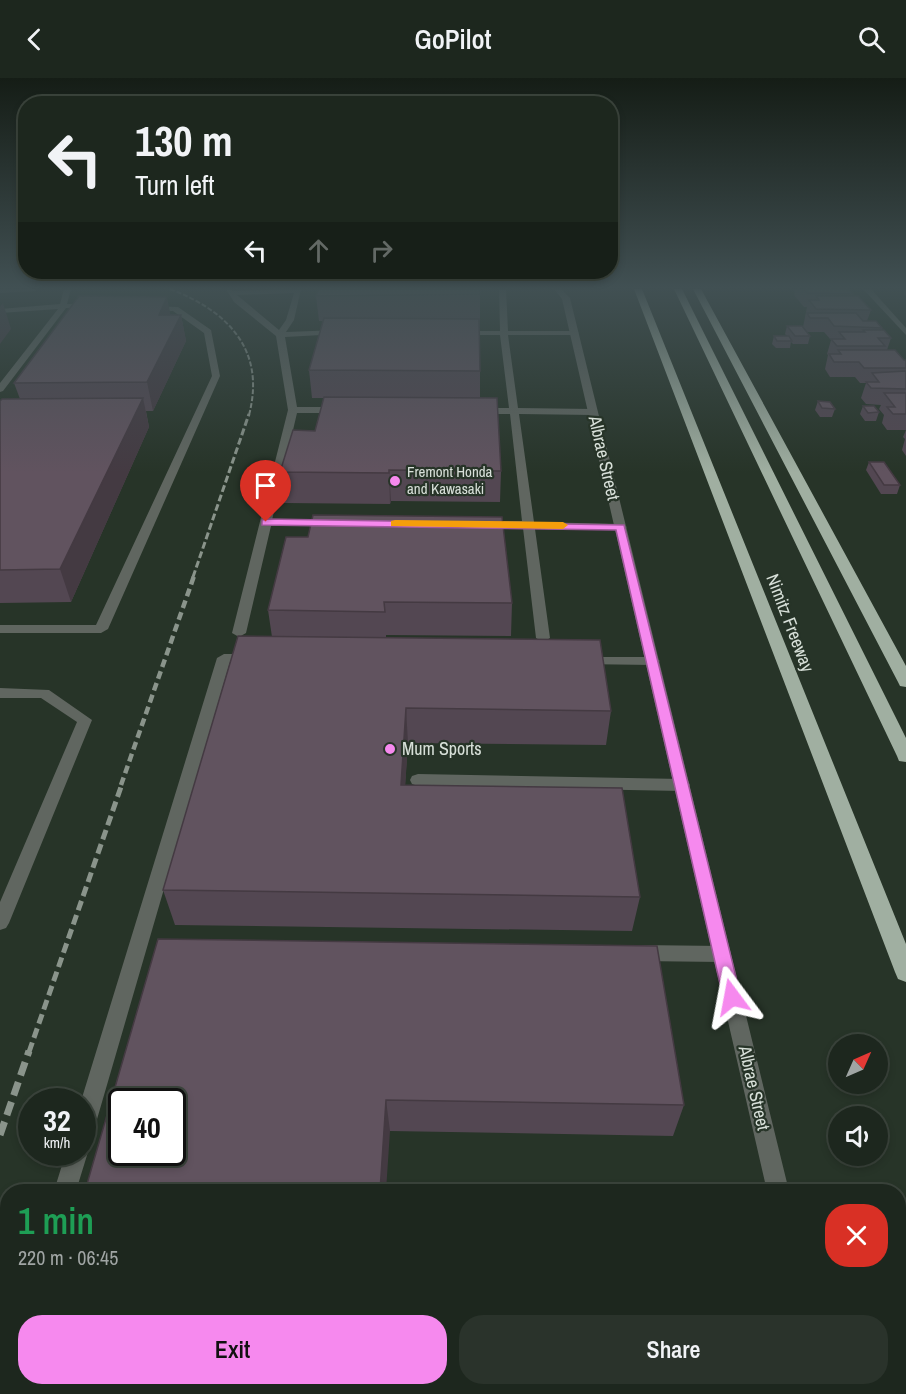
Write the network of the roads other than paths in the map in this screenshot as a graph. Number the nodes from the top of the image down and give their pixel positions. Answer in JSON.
{"nodes":[{"id":1,"x":30,"y":350,"type":"edge"},
{"id":2,"x":211,"y":350,"type":"edge"},
{"id":3,"x":283,"y":350,"type":"edge"},
{"id":4,"x":506,"y":350,"type":"edge"},
{"id":5,"x":579,"y":350,"type":"edge"},
{"id":6,"x":662,"y":350,"type":"edge"},
{"id":7,"x":708,"y":350,"type":"edge"},
{"id":8,"x":730,"y":350,"type":"edge"},
{"id":9,"x":0,"y":389,"type":"edge"},
{"id":10,"x":293,"y":410,"type":"junction"},
{"id":11,"x":351,"y":410,"type":"edge"},
{"id":12,"x":467,"y":411,"type":"edge"},
{"id":13,"x":514,"y":411,"type":"junction"},
{"id":14,"x":593,"y":412,"type":"junction"},
{"id":15,"x":266,"y":522,"type":"junction"},
{"id":16,"x":337,"y":523,"type":"edge"},
{"id":17,"x":468,"y":524,"type":"edge"},
{"id":18,"x":527,"y":525,"type":"junction"},
{"id":19,"x":621,"y":527,"type":"junction"},
{"id":20,"x":0,"y":630,"type":"edge"},
{"id":21,"x":239,"y":633,"type":"dead end"},
{"id":22,"x":543,"y":638,"type":"edge"},
{"id":23,"x":271,"y":658,"type":"edge"},
{"id":24,"x":565,"y":661,"type":"edge"},
{"id":25,"x":652,"y":661,"type":"junction"},
{"id":26,"x":906,"y":682,"type":"edge"},
{"id":27,"x":0,"y":693,"type":"edge"},
{"id":28,"x":906,"y":756,"type":"edge"},
{"id":29,"x":418,"y":780,"type":"dead end"},
{"id":30,"x":682,"y":785,"type":"junction"},
{"id":31,"x":0,"y":923,"type":"edge"},
{"id":32,"x":137,"y":949,"type":"junction"},
{"id":33,"x":161,"y":949,"type":"edge"},
{"id":34,"x":614,"y":953,"type":"edge"},
{"id":35,"x":722,"y":954,"type":"junction"},
{"id":36,"x":906,"y":972,"type":"edge"},
{"id":37,"x":95,"y":1088,"type":"edge"},
{"id":38,"x":73,"y":1166,"type":"edge"},
{"id":39,"x":67,"y":1184,"type":"edge"},
{"id":40,"x":776,"y":1184,"type":"edge"}],
"edges":[{"from":1,"to":9,"type":"street"},
{"from":2,"to":20,"type":"street"},
{"from":3,"to":10,"type":"street"},
{"from":4,"to":13,"type":"street"},
{"from":5,"to":14,"type":"street","name":"Albrae Street"},
{"from":6,"to":36,"type":"highway","name":"Nimitz Freeway"},
{"from":7,"to":28,"type":"highway"},
{"from":8,"to":26,"type":"highway"},
{"from":10,"to":11,"type":"street"},
{"from":10,"to":15,"type":"street"},
{"from":12,"to":13,"type":"street"},
{"from":13,"to":14,"type":"street"},
{"from":13,"to":18,"type":"street"},
{"from":14,"to":19,"type":"street","name":"Albrae Street"},
{"from":15,"to":16,"type":"street"},
{"from":15,"to":21,"type":"street"},
{"from":17,"to":18,"type":"street"},
{"from":18,"to":19,"type":"street"},
{"from":18,"to":22,"type":"street"},
{"from":19,"to":25,"type":"street","name":"Albrae Street"},
{"from":23,"to":32,"type":"street"},
{"from":24,"to":25,"type":"street"},
{"from":25,"to":30,"type":"street","name":"Albrae Street"},
{"from":27,"to":31,"type":"street"},
{"from":29,"to":30,"type":"street"},
{"from":30,"to":35,"type":"street","name":"Albrae Street"},
{"from":32,"to":33,"type":"street"},
{"from":32,"to":37,"type":"street"},
{"from":34,"to":35,"type":"street"},
{"from":35,"to":40,"type":"street","name":"Albrae Street"},
{"from":38,"to":39,"type":"street"}]}
